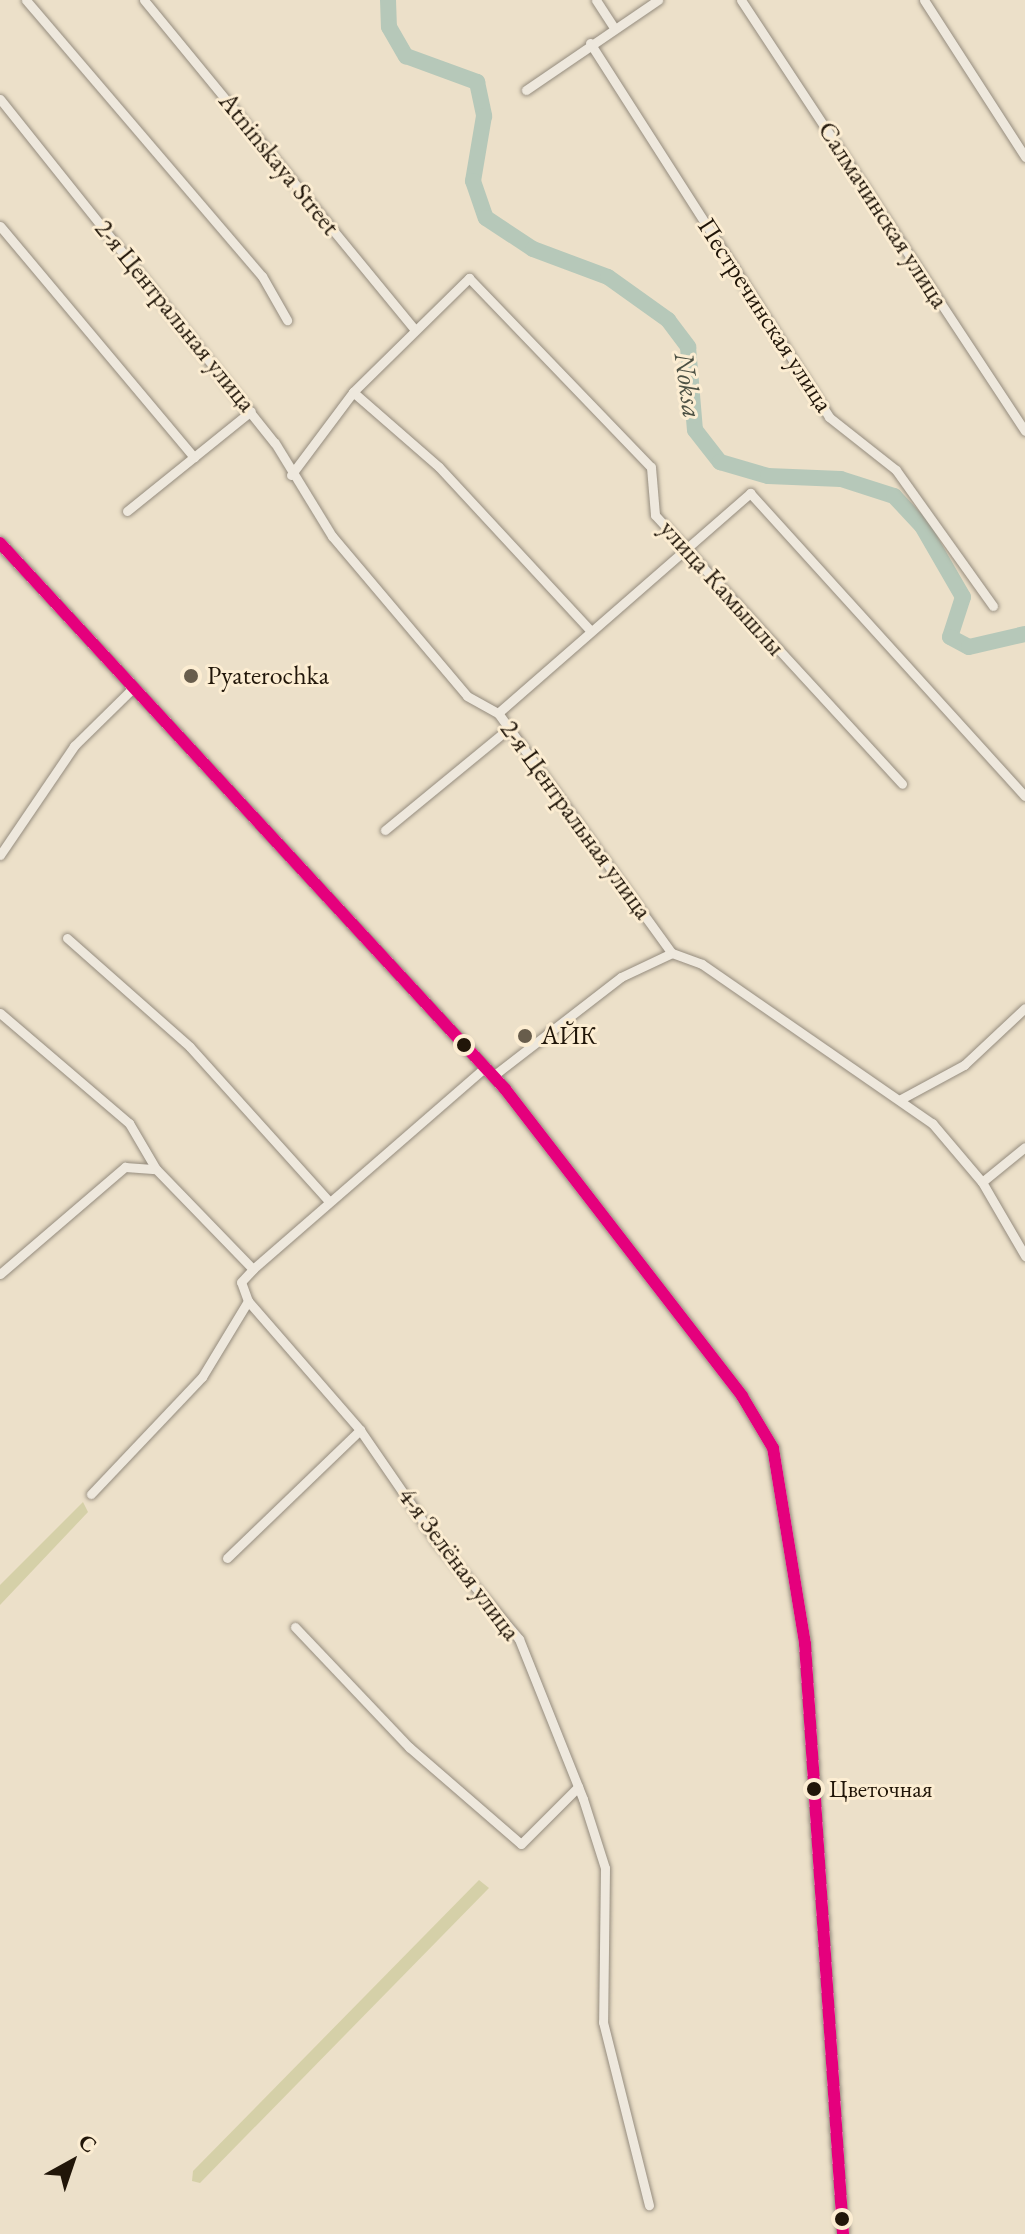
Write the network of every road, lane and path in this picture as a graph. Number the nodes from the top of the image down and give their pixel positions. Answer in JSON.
{"nodes":[{"id":1,"x":26,"y":0,"type":"edge"},
{"id":2,"x":144,"y":0,"type":"edge"},
{"id":3,"x":596,"y":0,"type":"edge"},
{"id":4,"x":658,"y":0,"type":"edge"},
{"id":5,"x":741,"y":0,"type":"edge"},
{"id":6,"x":924,"y":0,"type":"edge"},
{"id":7,"x":613,"y":26,"type":"junction"},
{"id":8,"x":590,"y":43,"type":"junction"},
{"id":9,"x":526,"y":90,"type":"dead end"},
{"id":10,"x":0,"y":99,"type":"edge"},
{"id":11,"x":1025,"y":157,"type":"edge"},
{"id":12,"x":0,"y":226,"type":"edge"},
{"id":13,"x":287,"y":320,"type":"dead end"},
{"id":14,"x":413,"y":328,"type":"junction"},
{"id":15,"x":353,"y":392,"type":"junction"},
{"id":16,"x":251,"y":411,"type":"junction"},
{"id":17,"x":1025,"y":431,"type":"edge"},
{"id":18,"x":194,"y":457,"type":"junction"},
{"id":19,"x":291,"y":475,"type":"junction"},
{"id":20,"x":127,"y":511,"type":"dead end"},
{"id":21,"x":0,"y":543,"type":"edge"},
{"id":22,"x":686,"y":550,"type":"junction"},
{"id":23,"x":993,"y":606,"type":"dead end"},
{"id":24,"x":590,"y":630,"type":"junction"},
{"id":25,"x":131,"y":690,"type":"junction"},
{"id":26,"x":498,"y":713,"type":"junction"},
{"id":27,"x":509,"y":728,"type":"junction"},
{"id":28,"x":902,"y":784,"type":"dead end"},
{"id":29,"x":1025,"y":796,"type":"edge"},
{"id":30,"x":385,"y":830,"type":"dead end"},
{"id":31,"x":0,"y":855,"type":"edge"},
{"id":32,"x":67,"y":938,"type":"dead end"},
{"id":33,"x":672,"y":953,"type":"junction"},
{"id":34,"x":1025,"y":1008,"type":"edge"},
{"id":35,"x":0,"y":1013,"type":"edge"},
{"id":36,"x":489,"y":1072,"type":"junction"},
{"id":37,"x":901,"y":1099,"type":"junction"},
{"id":38,"x":1025,"y":1147,"type":"edge"},
{"id":39,"x":156,"y":1169,"type":"junction"},
{"id":40,"x":982,"y":1182,"type":"junction"},
{"id":41,"x":328,"y":1200,"type":"junction"},
{"id":42,"x":1025,"y":1256,"type":"edge"},
{"id":43,"x":253,"y":1269,"type":"junction"},
{"id":44,"x":0,"y":1274,"type":"edge"},
{"id":45,"x":248,"y":1301,"type":"junction"},
{"id":46,"x":360,"y":1430,"type":"junction"},
{"id":47,"x":91,"y":1494,"type":"dead end"},
{"id":48,"x":227,"y":1558,"type":"dead end"},
{"id":49,"x":295,"y":1627,"type":"dead end"},
{"id":50,"x":578,"y":1787,"type":"junction"},
{"id":51,"x":649,"y":2205,"type":"dead end"},
{"id":52,"x":843,"y":2234,"type":"edge"}],
"edges":[{"from":1,"to":13,"type":"street"},
{"from":2,"to":14,"type":"street","name":"Atninskaya Street"},
{"from":3,"to":7,"type":"street"},
{"from":4,"to":7,"type":"street"},
{"from":5,"to":17,"type":"street","name":"Салмачинская улица"},
{"from":6,"to":11,"type":"street"},
{"from":7,"to":8,"type":"street"},
{"from":8,"to":9,"type":"street"},
{"from":8,"to":23,"type":"street","name":"Пестречинская улица"},
{"from":10,"to":16,"type":"street","name":"2-я Центральная улица"},
{"from":12,"to":18,"type":"street"},
{"from":14,"to":15,"type":"street"},
{"from":14,"to":22,"type":"street","name":"улица Камышлы"},
{"from":15,"to":19,"type":"street"},
{"from":15,"to":24,"type":"street"},
{"from":16,"to":18,"type":"street"},
{"from":16,"to":19,"type":"street","name":"2-я Центральная улица"},
{"from":18,"to":20,"type":"street"},
{"from":19,"to":26,"type":"street","name":"2-я Центральная улица"},
{"from":21,"to":25,"type":"street"},
{"from":22,"to":24,"type":"street"},
{"from":22,"to":28,"type":"street","name":"улица Камышлы"},
{"from":22,"to":29,"type":"street"},
{"from":24,"to":26,"type":"street"},
{"from":25,"to":31,"type":"street"},
{"from":25,"to":36,"type":"street"},
{"from":26,"to":27,"type":"street","name":"2-я Центральная улица"},
{"from":27,"to":30,"type":"street"},
{"from":27,"to":33,"type":"street","name":"2-я Центральная улица"},
{"from":32,"to":41,"type":"street"},
{"from":33,"to":36,"type":"street"},
{"from":33,"to":37,"type":"street"},
{"from":34,"to":37,"type":"street"},
{"from":35,"to":39,"type":"street"},
{"from":36,"to":41,"type":"street"},
{"from":36,"to":52,"type":"street"},
{"from":37,"to":40,"type":"street"},
{"from":38,"to":40,"type":"street"},
{"from":39,"to":43,"type":"street"},
{"from":39,"to":44,"type":"street"},
{"from":40,"to":42,"type":"street"},
{"from":41,"to":43,"type":"street"},
{"from":43,"to":45,"type":"street"},
{"from":45,"to":46,"type":"street","name":"4-я Зелёная улица"},
{"from":45,"to":47,"type":"street"},
{"from":46,"to":48,"type":"street"},
{"from":46,"to":50,"type":"street","name":"4-я Зелёная улица"},
{"from":49,"to":50,"type":"street"},
{"from":50,"to":51,"type":"street","name":"4-я Зелёная улица"}]}
